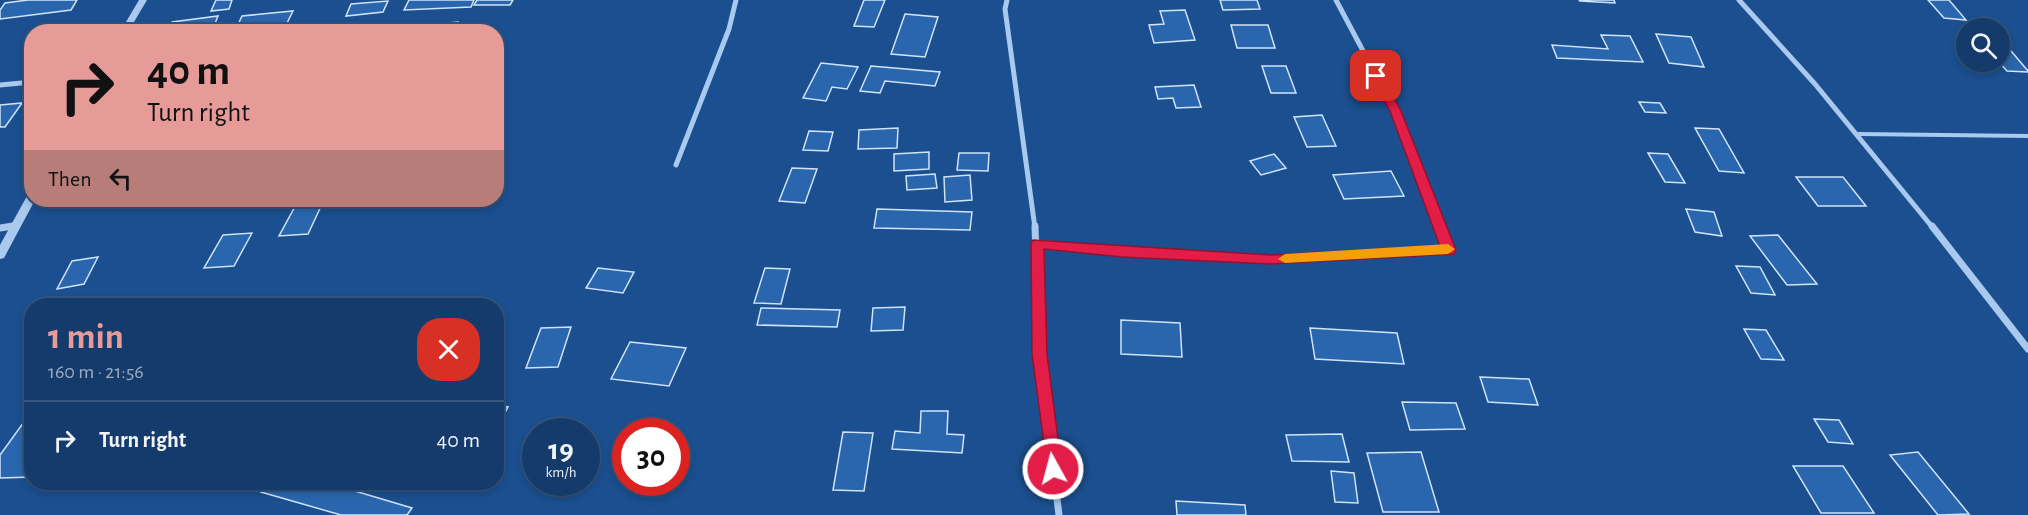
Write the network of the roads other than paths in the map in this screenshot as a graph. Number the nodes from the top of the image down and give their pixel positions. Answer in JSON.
{"nodes":[{"id":1,"x":143,"y":0,"type":"edge"},
{"id":2,"x":736,"y":0,"type":"edge"},
{"id":3,"x":1007,"y":0,"type":"edge"},
{"id":4,"x":1336,"y":0,"type":"edge"},
{"id":5,"x":1739,"y":0,"type":"edge"},
{"id":6,"x":129,"y":24,"type":"edge"},
{"id":7,"x":24,"y":83,"type":"edge"},
{"id":8,"x":0,"y":85,"type":"edge"},
{"id":9,"x":1859,"y":134,"type":"junction"},
{"id":10,"x":2028,"y":136,"type":"edge"},
{"id":11,"x":676,"y":165,"type":"dead end"},
{"id":12,"x":26,"y":207,"type":"edge"},
{"id":13,"x":15,"y":226,"type":"junction"},
{"id":14,"x":0,"y":228,"type":"edge"},
{"id":15,"x":1037,"y":243,"type":"junction"},
{"id":16,"x":0,"y":255,"type":"edge"},
{"id":17,"x":2028,"y":349,"type":"edge"},
{"id":18,"x":1059,"y":515,"type":"edge"}],
"edges":[{"from":1,"to":6,"type":"street"},
{"from":2,"to":11,"type":"street"},
{"from":3,"to":15,"type":"street"},
{"from":4,"to":15,"type":"street"},
{"from":5,"to":9,"type":"street"},
{"from":7,"to":8,"type":"street"},
{"from":9,"to":10,"type":"lane"},
{"from":9,"to":17,"type":"street"},
{"from":12,"to":13,"type":"street"},
{"from":13,"to":14,"type":"street"},
{"from":13,"to":16,"type":"street"},
{"from":15,"to":18,"type":"street"}]}
